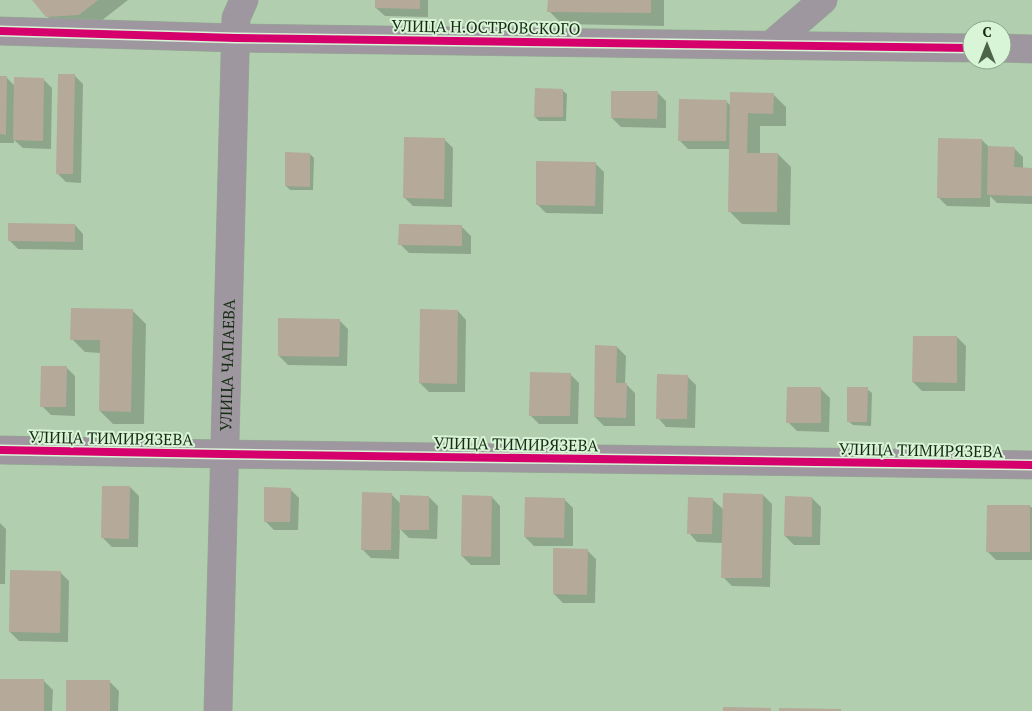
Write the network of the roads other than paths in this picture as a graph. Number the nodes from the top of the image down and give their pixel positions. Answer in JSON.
{"nodes":[{"id":1,"x":823,"y":0,"type":"edge"},
{"id":2,"x":234,"y":14,"type":"edge"},
{"id":3,"x":0,"y":31,"type":"edge"},
{"id":4,"x":771,"y":45,"type":"junction"},
{"id":5,"x":962,"y":48,"type":"edge"},
{"id":6,"x":1012,"y":48,"type":"edge"},
{"id":7,"x":1032,"y":49,"type":"edge"},
{"id":8,"x":0,"y":450,"type":"edge"},
{"id":9,"x":223,"y":454,"type":"junction"},
{"id":10,"x":1032,"y":465,"type":"edge"},
{"id":11,"x":218,"y":711,"type":"edge"}],
"edges":[{"from":1,"to":4,"type":"street"},
{"from":2,"to":3,"type":"street","name":"УЛИЦА Н.ОСТРОВСКОГО"},
{"from":2,"to":4,"type":"street","name":"УЛИЦА Н.ОСТРОВСКОГО"},
{"from":2,"to":9,"type":"street","name":"УЛИЦА ЧАПАЕВА"},
{"from":4,"to":5,"type":"street","name":"УЛИЦА Н.ОСТРОВСКОГО"},
{"from":6,"to":7,"type":"street"},
{"from":8,"to":9,"type":"street","name":"УЛИЦА ТИМИРЯЗЕВА"},
{"from":9,"to":10,"type":"street","name":"УЛИЦА ТИМИРЯЗЕВА"},
{"from":9,"to":11,"type":"street","name":"УЛИЦА ЧАПАЕВА"}]}
